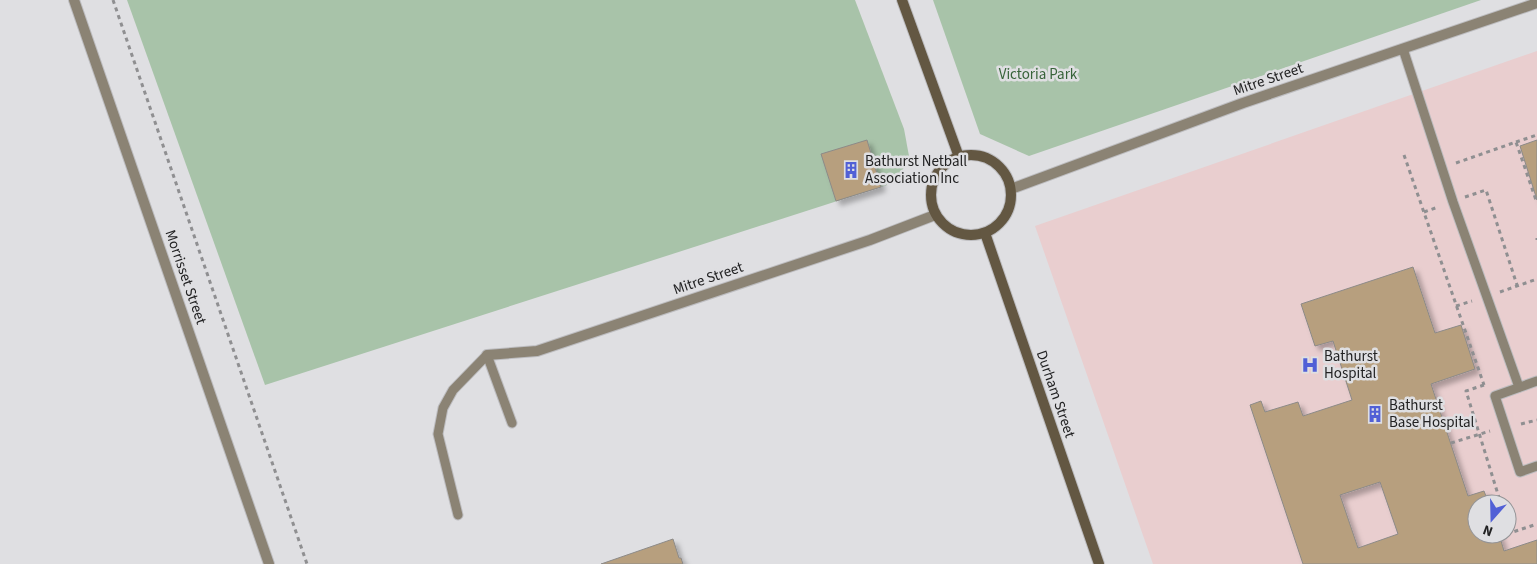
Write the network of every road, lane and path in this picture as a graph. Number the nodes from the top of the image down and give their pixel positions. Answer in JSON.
{"nodes":[{"id":1,"x":74,"y":0,"type":"edge"},
{"id":2,"x":113,"y":0,"type":"edge"},
{"id":3,"x":902,"y":0,"type":"edge"},
{"id":4,"x":1537,"y":3,"type":"edge"},
{"id":5,"x":1403,"y":49,"type":"junction"},
{"id":6,"x":1537,"y":134,"type":"edge"},
{"id":7,"x":1516,"y":142,"type":"junction"},
{"id":8,"x":1404,"y":155,"type":"dead end"},
{"id":9,"x":959,"y":157,"type":"junction"},
{"id":10,"x":1454,"y":164,"type":"dead end"},
{"id":11,"x":1011,"y":189,"type":"junction"},
{"id":12,"x":1453,"y":202,"type":"junction"},
{"id":13,"x":1537,"y":203,"type":"edge"},
{"id":14,"x":1424,"y":212,"type":"junction"},
{"id":15,"x":935,"y":215,"type":"junction"},
{"id":16,"x":985,"y":233,"type":"junction"},
{"id":17,"x":1517,"y":286,"type":"dead end"},
{"id":18,"x":487,"y":355,"type":"junction"},
{"id":19,"x":1537,"y":382,"type":"edge"},
{"id":20,"x":1484,"y":385,"type":"dead end"},
{"id":21,"x":1519,"y":387,"type":"junction"},
{"id":22,"x":512,"y":423,"type":"dead end"},
{"id":23,"x":1537,"y":466,"type":"edge"},
{"id":24,"x":458,"y":515,"type":"dead end"},
{"id":25,"x":1537,"y":524,"type":"edge"},
{"id":26,"x":1517,"y":531,"type":"edge"},
{"id":27,"x":269,"y":564,"type":"edge"},
{"id":28,"x":307,"y":564,"type":"edge"},
{"id":29,"x":1099,"y":564,"type":"edge"}],
"edges":[{"from":1,"to":27,"type":"street","name":"Morrisset Street"},
{"from":2,"to":28,"type":"path"},
{"from":3,"to":9,"type":"main road"},
{"from":4,"to":5,"type":"street","name":"Mitre Street"},
{"from":5,"to":11,"type":"street","name":"Mitre Street"},
{"from":5,"to":12,"type":"lane"},
{"from":6,"to":7,"type":"path"},
{"from":7,"to":10,"type":"path"},
{"from":7,"to":13,"type":"path"},
{"from":8,"to":14,"type":"path"},
{"from":9,"to":11,"type":"main road"},
{"from":9,"to":15,"type":"main road"},
{"from":11,"to":16,"type":"main road"},
{"from":12,"to":14,"type":"path"},
{"from":12,"to":17,"type":"path"},
{"from":12,"to":21,"type":"lane"},
{"from":14,"to":20,"type":"path"},
{"from":15,"to":16,"type":"main road"},
{"from":15,"to":18,"type":"street","name":"Mitre Street"},
{"from":16,"to":29,"type":"main road","name":"Durham Street"},
{"from":18,"to":22,"type":"lane"},
{"from":18,"to":24,"type":"lane"},
{"from":19,"to":21,"type":"lane"},
{"from":21,"to":23,"type":"lane"},
{"from":25,"to":26,"type":"path"}]}
